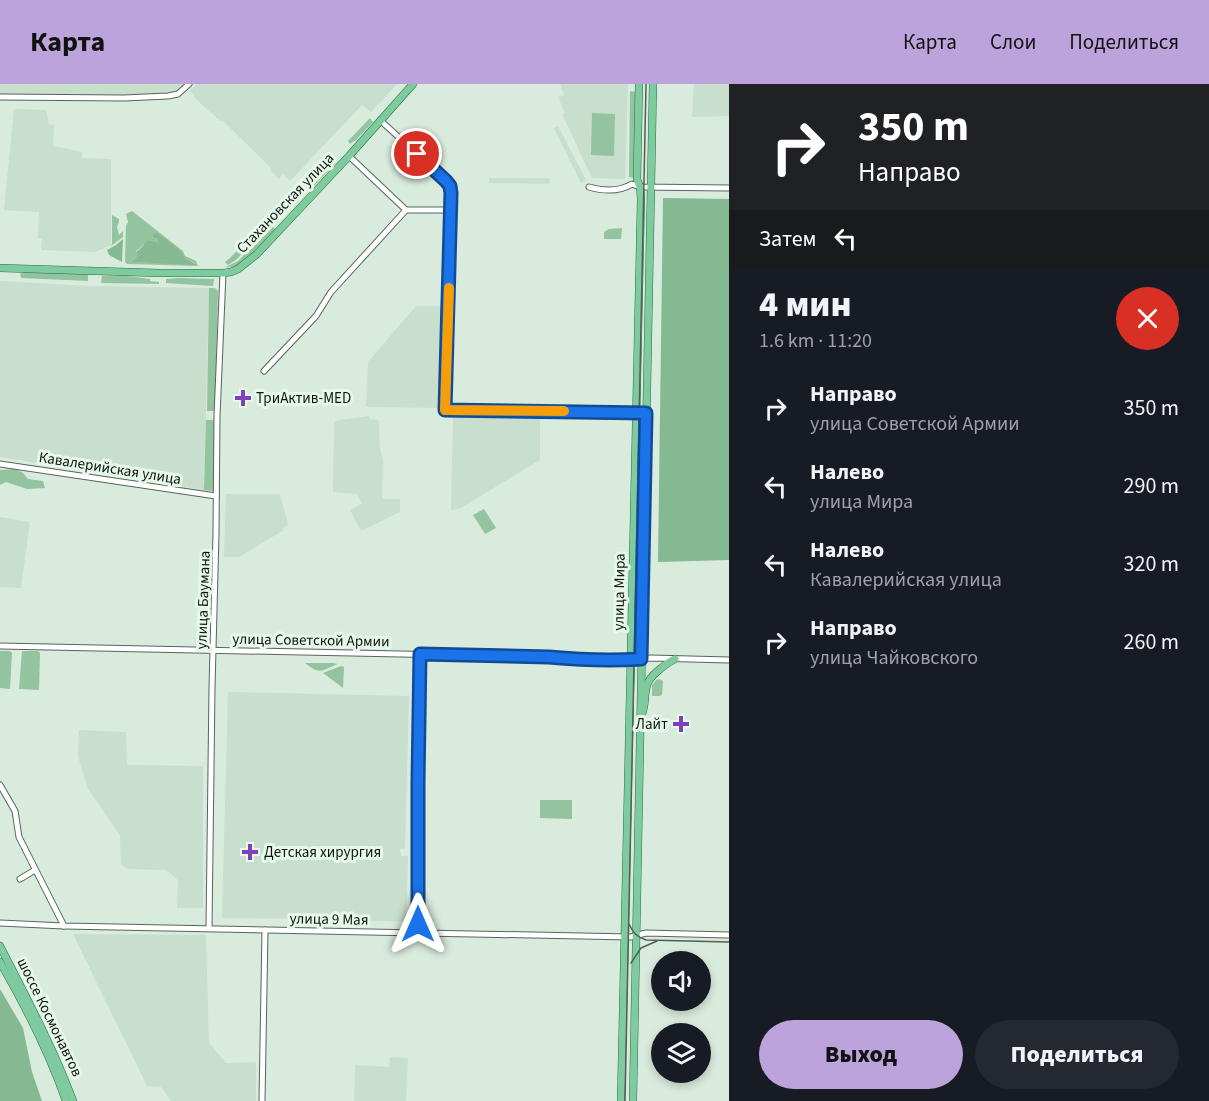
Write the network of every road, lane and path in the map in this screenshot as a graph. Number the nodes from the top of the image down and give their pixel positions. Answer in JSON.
{"nodes":[{"id":1,"x":189,"y":84,"type":"edge"},
{"id":2,"x":413,"y":84,"type":"edge"},
{"id":3,"x":639,"y":84,"type":"edge"},
{"id":4,"x":653,"y":84,"type":"edge"},
{"id":5,"x":0,"y":97,"type":"edge"},
{"id":6,"x":380,"y":120,"type":"junction"},
{"id":7,"x":348,"y":156,"type":"junction"},
{"id":8,"x":589,"y":186,"type":"dead end"},
{"id":9,"x":640,"y":186,"type":"junction"},
{"id":10,"x":651,"y":187,"type":"junction"},
{"id":11,"x":729,"y":188,"type":"edge"},
{"id":12,"x":406,"y":210,"type":"junction"},
{"id":13,"x":452,"y":210,"type":"junction"},
{"id":14,"x":0,"y":268,"type":"edge"},
{"id":15,"x":223,"y":273,"type":"junction"},
{"id":16,"x":264,"y":371,"type":"dead end"},
{"id":17,"x":636,"y":413,"type":"junction"},
{"id":18,"x":646,"y":413,"type":"junction"},
{"id":19,"x":0,"y":464,"type":"edge"},
{"id":20,"x":216,"y":496,"type":"junction"},
{"id":21,"x":0,"y":646,"type":"edge"},
{"id":22,"x":213,"y":651,"type":"junction"},
{"id":23,"x":420,"y":654,"type":"junction"},
{"id":24,"x":641,"y":659,"type":"junction"},
{"id":25,"x":675,"y":659,"type":"junction"},
{"id":26,"x":631,"y":660,"type":"junction"},
{"id":27,"x":729,"y":660,"type":"edge"},
{"id":28,"x":640,"y":719,"type":"junction"},
{"id":29,"x":0,"y":785,"type":"edge"},
{"id":30,"x":35,"y":870,"type":"junction"},
{"id":31,"x":20,"y":879,"type":"dead end"},
{"id":32,"x":0,"y":923,"type":"edge"},
{"id":33,"x":64,"y":926,"type":"junction"},
{"id":34,"x":209,"y":928,"type":"junction"},
{"id":35,"x":265,"y":930,"type":"junction"},
{"id":36,"x":418,"y":933,"type":"junction"},
{"id":37,"x":636,"y":935,"type":"junction"},
{"id":38,"x":729,"y":935,"type":"edge"},
{"id":39,"x":624,"y":936,"type":"junction"},
{"id":40,"x":0,"y":946,"type":"edge"},
{"id":41,"x":0,"y":962,"type":"edge"},
{"id":42,"x":66,"y":1101,"type":"edge"},
{"id":43,"x":73,"y":1101,"type":"edge"},
{"id":44,"x":261,"y":1101,"type":"edge"},
{"id":45,"x":621,"y":1101,"type":"edge"},
{"id":46,"x":633,"y":1101,"type":"edge"}],
"edges":[{"from":1,"to":5,"type":"street"},
{"from":2,"to":6,"type":"main road","name":"Стахановская улица"},
{"from":3,"to":9,"type":"main road","name":"улица Мира"},
{"from":4,"to":10,"type":"main road","name":"улица Мира"},
{"from":6,"to":7,"type":"main road","name":"Стахановская улица"},
{"from":6,"to":13,"type":"street"},
{"from":7,"to":12,"type":"street"},
{"from":7,"to":15,"type":"main road","name":"Стахановская улица"},
{"from":8,"to":9,"type":"street"},
{"from":9,"to":10,"type":"street"},
{"from":9,"to":17,"type":"main road","name":"улица Мира"},
{"from":10,"to":11,"type":"street"},
{"from":10,"to":18,"type":"main road","name":"улица Мира"},
{"from":12,"to":13,"type":"street"},
{"from":12,"to":16,"type":"street"},
{"from":13,"to":17,"type":"street"},
{"from":14,"to":15,"type":"main road","name":"Стахановская улица"},
{"from":15,"to":20,"type":"street","name":"улица Баумана"},
{"from":17,"to":18,"type":"street"},
{"from":17,"to":26,"type":"main road","name":"улица Мира"},
{"from":18,"to":24,"type":"main road","name":"улица Мира"},
{"from":19,"to":20,"type":"street","name":"Кавалерийская улица"},
{"from":20,"to":22,"type":"street","name":"улица Баумана"},
{"from":21,"to":22,"type":"street","name":"улица Советской Армии"},
{"from":22,"to":23,"type":"street","name":"улица Советской Армии"},
{"from":22,"to":34,"type":"street","name":"улица Баумана"},
{"from":23,"to":26,"type":"street","name":"улица Советской Армии"},
{"from":23,"to":36,"type":"street"},
{"from":24,"to":25,"type":"street","name":"улица Советской Армии"},
{"from":24,"to":26,"type":"street","name":"улица Советской Армии"},
{"from":24,"to":28,"type":"main road","name":"улица Мира"},
{"from":25,"to":27,"type":"street","name":"улица Советской Армии"},
{"from":25,"to":28,"type":"main road"},
{"from":26,"to":39,"type":"main road","name":"улица Мира"},
{"from":28,"to":37,"type":"main road","name":"улица Мира"},
{"from":29,"to":30,"type":"street"},
{"from":30,"to":31,"type":"street"},
{"from":30,"to":33,"type":"street"},
{"from":32,"to":33,"type":"street","name":"улица 9 Мая"},
{"from":33,"to":34,"type":"street","name":"улица 9 Мая"},
{"from":34,"to":35,"type":"street","name":"улица 9 Мая"},
{"from":35,"to":36,"type":"street","name":"улица 9 Мая"},
{"from":35,"to":44,"type":"street"},
{"from":36,"to":39,"type":"street","name":"улица 9 Мая"},
{"from":37,"to":38,"type":"street","name":"улица 9 Мая"},
{"from":37,"to":39,"type":"street","name":"улица 9 Мая"},
{"from":37,"to":46,"type":"main road","name":"улица Мира"},
{"from":39,"to":45,"type":"main road","name":"улица Мира"},
{"from":40,"to":43,"type":"main road","name":"шоссе Космонавтов"},
{"from":41,"to":42,"type":"main road","name":"шоссе Космонавтов"}]}
